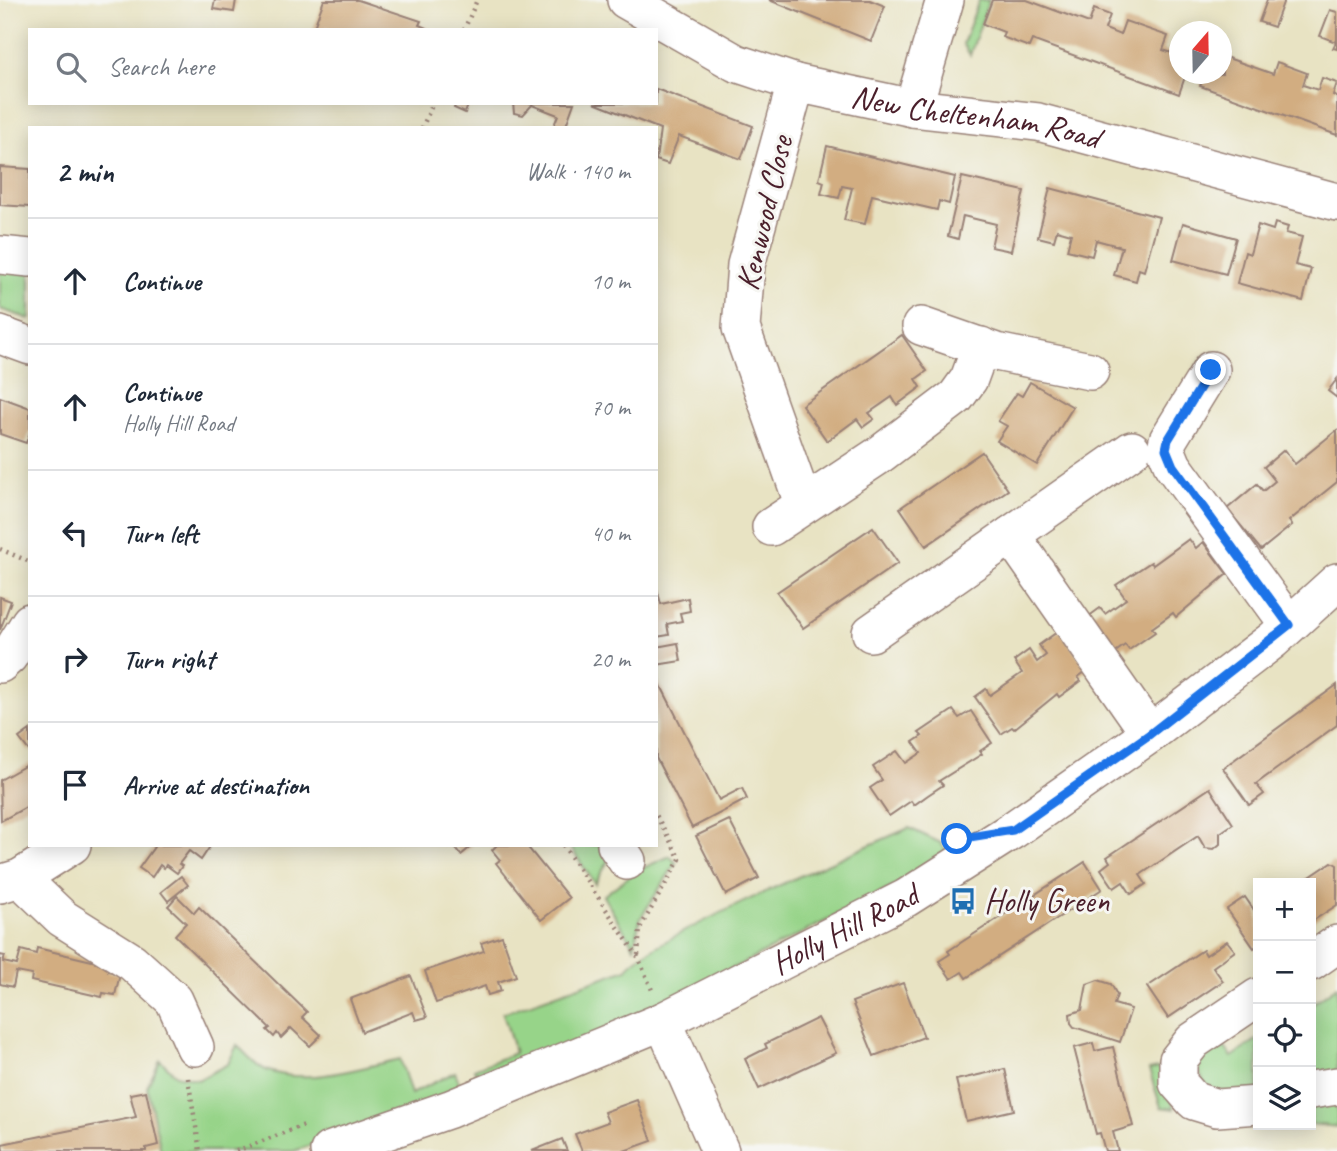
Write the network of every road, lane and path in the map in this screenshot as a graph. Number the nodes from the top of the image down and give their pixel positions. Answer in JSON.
{"nodes":[{"id":1,"x":477,"y":0,"type":"edge"},
{"id":2,"x":626,"y":0,"type":"edge"},
{"id":3,"x":945,"y":0,"type":"edge"},
{"id":4,"x":465,"y":28,"type":"edge"},
{"id":5,"x":796,"y":83,"type":"junction"},
{"id":6,"x":432,"y":105,"type":"edge"},
{"id":7,"x":913,"y":108,"type":"junction"},
{"id":8,"x":423,"y":126,"type":"edge"},
{"id":9,"x":1337,"y":202,"type":"edge"},
{"id":10,"x":0,"y":255,"type":"edge"},
{"id":11,"x":28,"y":258,"type":"edge"},
{"id":12,"x":921,"y":326,"type":"dead end"},
{"id":13,"x":0,"y":335,"type":"edge"},
{"id":14,"x":28,"y":345,"type":"edge"},
{"id":15,"x":975,"y":363,"type":"junction"},
{"id":16,"x":1211,"y":370,"type":"dead end"},
{"id":17,"x":1090,"y":371,"type":"dead end"},
{"id":18,"x":1132,"y":450,"type":"dead end"},
{"id":19,"x":803,"y":503,"type":"junction"},
{"id":20,"x":771,"y":527,"type":"dead end"},
{"id":21,"x":1011,"y":534,"type":"junction"},
{"id":22,"x":0,"y":549,"type":"edge"},
{"id":23,"x":28,"y":561,"type":"edge"},
{"id":24,"x":1337,"y":582,"type":"edge"},
{"id":25,"x":28,"y":625,"type":"edge"},
{"id":26,"x":1289,"y":625,"type":"junction"},
{"id":27,"x":871,"y":633,"type":"dead end"},
{"id":28,"x":0,"y":664,"type":"edge"},
{"id":29,"x":1150,"y":734,"type":"junction"},
{"id":30,"x":658,"y":819,"type":"edge"},
{"id":31,"x":668,"y":838,"type":"junction"},
{"id":32,"x":662,"y":841,"type":"dead end"},
{"id":33,"x":69,"y":847,"type":"edge"},
{"id":34,"x":564,"y":847,"type":"edge"},
{"id":35,"x":10,"y":881,"type":"edge"},
{"id":36,"x":1337,"y":944,"type":"edge"},
{"id":37,"x":638,"y":957,"type":"junction"},
{"id":38,"x":1316,"y":959,"type":"edge"},
{"id":39,"x":1253,"y":1000,"type":"edge"},
{"id":40,"x":664,"y":1004,"type":"junction"},
{"id":41,"x":195,"y":1046,"type":"joint"},
{"id":42,"x":1337,"y":1087,"type":"edge"},
{"id":43,"x":1316,"y":1089,"type":"edge"},
{"id":44,"x":1253,"y":1105,"type":"edge"},
{"id":45,"x":322,"y":1136,"type":"edge"},
{"id":46,"x":200,"y":1151,"type":"edge"},
{"id":47,"x":236,"y":1151,"type":"edge"},
{"id":48,"x":720,"y":1151,"type":"edge"}],
"edges":[{"from":1,"to":4,"type":"path"},
{"from":2,"to":5,"type":"street","name":"New Cheltenham Road"},
{"from":3,"to":7,"type":"street"},
{"from":5,"to":7,"type":"street","name":"New Cheltenham Road"},
{"from":5,"to":19,"type":"street","name":"Kenwood Close"},
{"from":6,"to":8,"type":"path"},
{"from":7,"to":9,"type":"street","name":"New Cheltenham Road"},
{"from":10,"to":11,"type":"street"},
{"from":12,"to":15,"type":"street"},
{"from":13,"to":14,"type":"street"},
{"from":15,"to":17,"type":"street"},
{"from":15,"to":19,"type":"street"},
{"from":16,"to":26,"type":"street"},
{"from":18,"to":21,"type":"street"},
{"from":19,"to":20,"type":"street"},
{"from":21,"to":27,"type":"street"},
{"from":21,"to":29,"type":"street"},
{"from":22,"to":23,"type":"path"},
{"from":24,"to":26,"type":"street","name":"Holly Hill Road"},
{"from":25,"to":28,"type":"street"},
{"from":26,"to":29,"type":"street","name":"Holly Hill Road"},
{"from":29,"to":40,"type":"street","name":"Holly Hill Road"},
{"from":30,"to":31,"type":"path"},
{"from":31,"to":32,"type":"path"},
{"from":31,"to":37,"type":"path"},
{"from":33,"to":35,"type":"street"},
{"from":34,"to":37,"type":"path"},
{"from":35,"to":41,"type":"street"},
{"from":36,"to":38,"type":"street"},
{"from":37,"to":40,"type":"path"},
{"from":39,"to":44,"type":"street"},
{"from":40,"to":45,"type":"street","name":"Holly Hill Road"},
{"from":40,"to":48,"type":"street"},
{"from":41,"to":46,"type":"path"},
{"from":42,"to":43,"type":"street"},
{"from":45,"to":47,"type":"path"}]}
